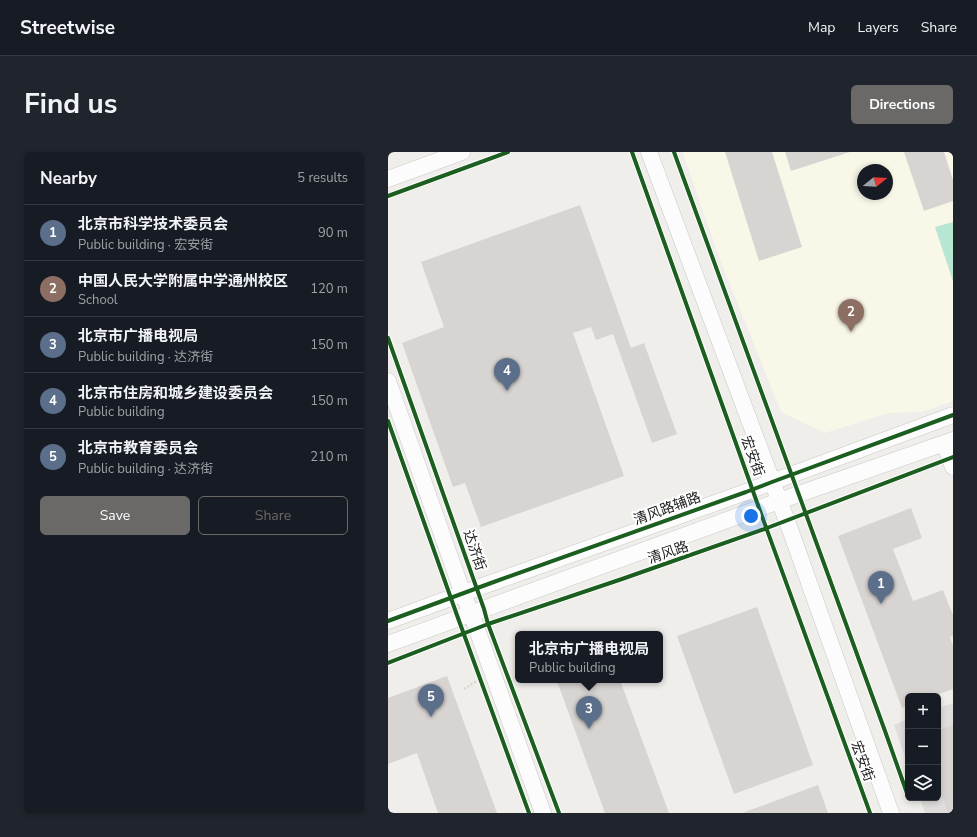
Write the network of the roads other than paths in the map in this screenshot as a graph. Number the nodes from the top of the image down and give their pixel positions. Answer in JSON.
{"nodes":[{"id":1,"x":462,"y":152,"type":"edge"},
{"id":2,"x":649,"y":152,"type":"edge"},
{"id":3,"x":388,"y":179,"type":"edge"},
{"id":4,"x":388,"y":381,"type":"edge"},
{"id":5,"x":953,"y":415,"type":"edge"},
{"id":6,"x":949,"y":441,"type":"edge"},
{"id":7,"x":953,"y":467,"type":"edge"},
{"id":8,"x":772,"y":482,"type":"junction"},
{"id":9,"x":779,"y":501,"type":"junction"},
{"id":10,"x":463,"y":594,"type":"junction"},
{"id":11,"x":471,"y":613,"type":"junction"},
{"id":12,"x":388,"y":621,"type":"edge"},
{"id":13,"x":388,"y":644,"type":"edge"},
{"id":14,"x":543,"y":813,"type":"edge"},
{"id":15,"x":891,"y":813,"type":"edge"}],
"edges":[{"from":1,"to":3,"type":"street"},
{"from":2,"to":8,"type":"street","name":"宏安街"},
{"from":4,"to":10,"type":"street","name":"达济街"},
{"from":5,"to":8,"type":"street","name":"清风路辅路"},
{"from":6,"to":7,"type":"street"},
{"from":6,"to":9,"type":"street","name":"清风路"},
{"from":8,"to":9,"type":"street","name":"宏安街"},
{"from":8,"to":10,"type":"street","name":"清风路辅路"},
{"from":9,"to":11,"type":"street","name":"清风路"},
{"from":9,"to":15,"type":"street","name":"宏安街"},
{"from":10,"to":11,"type":"street","name":"达济街"},
{"from":10,"to":12,"type":"street","name":"清风路辅路"},
{"from":11,"to":13,"type":"street","name":"清风路"},
{"from":11,"to":14,"type":"street","name":"达济街"}]}
